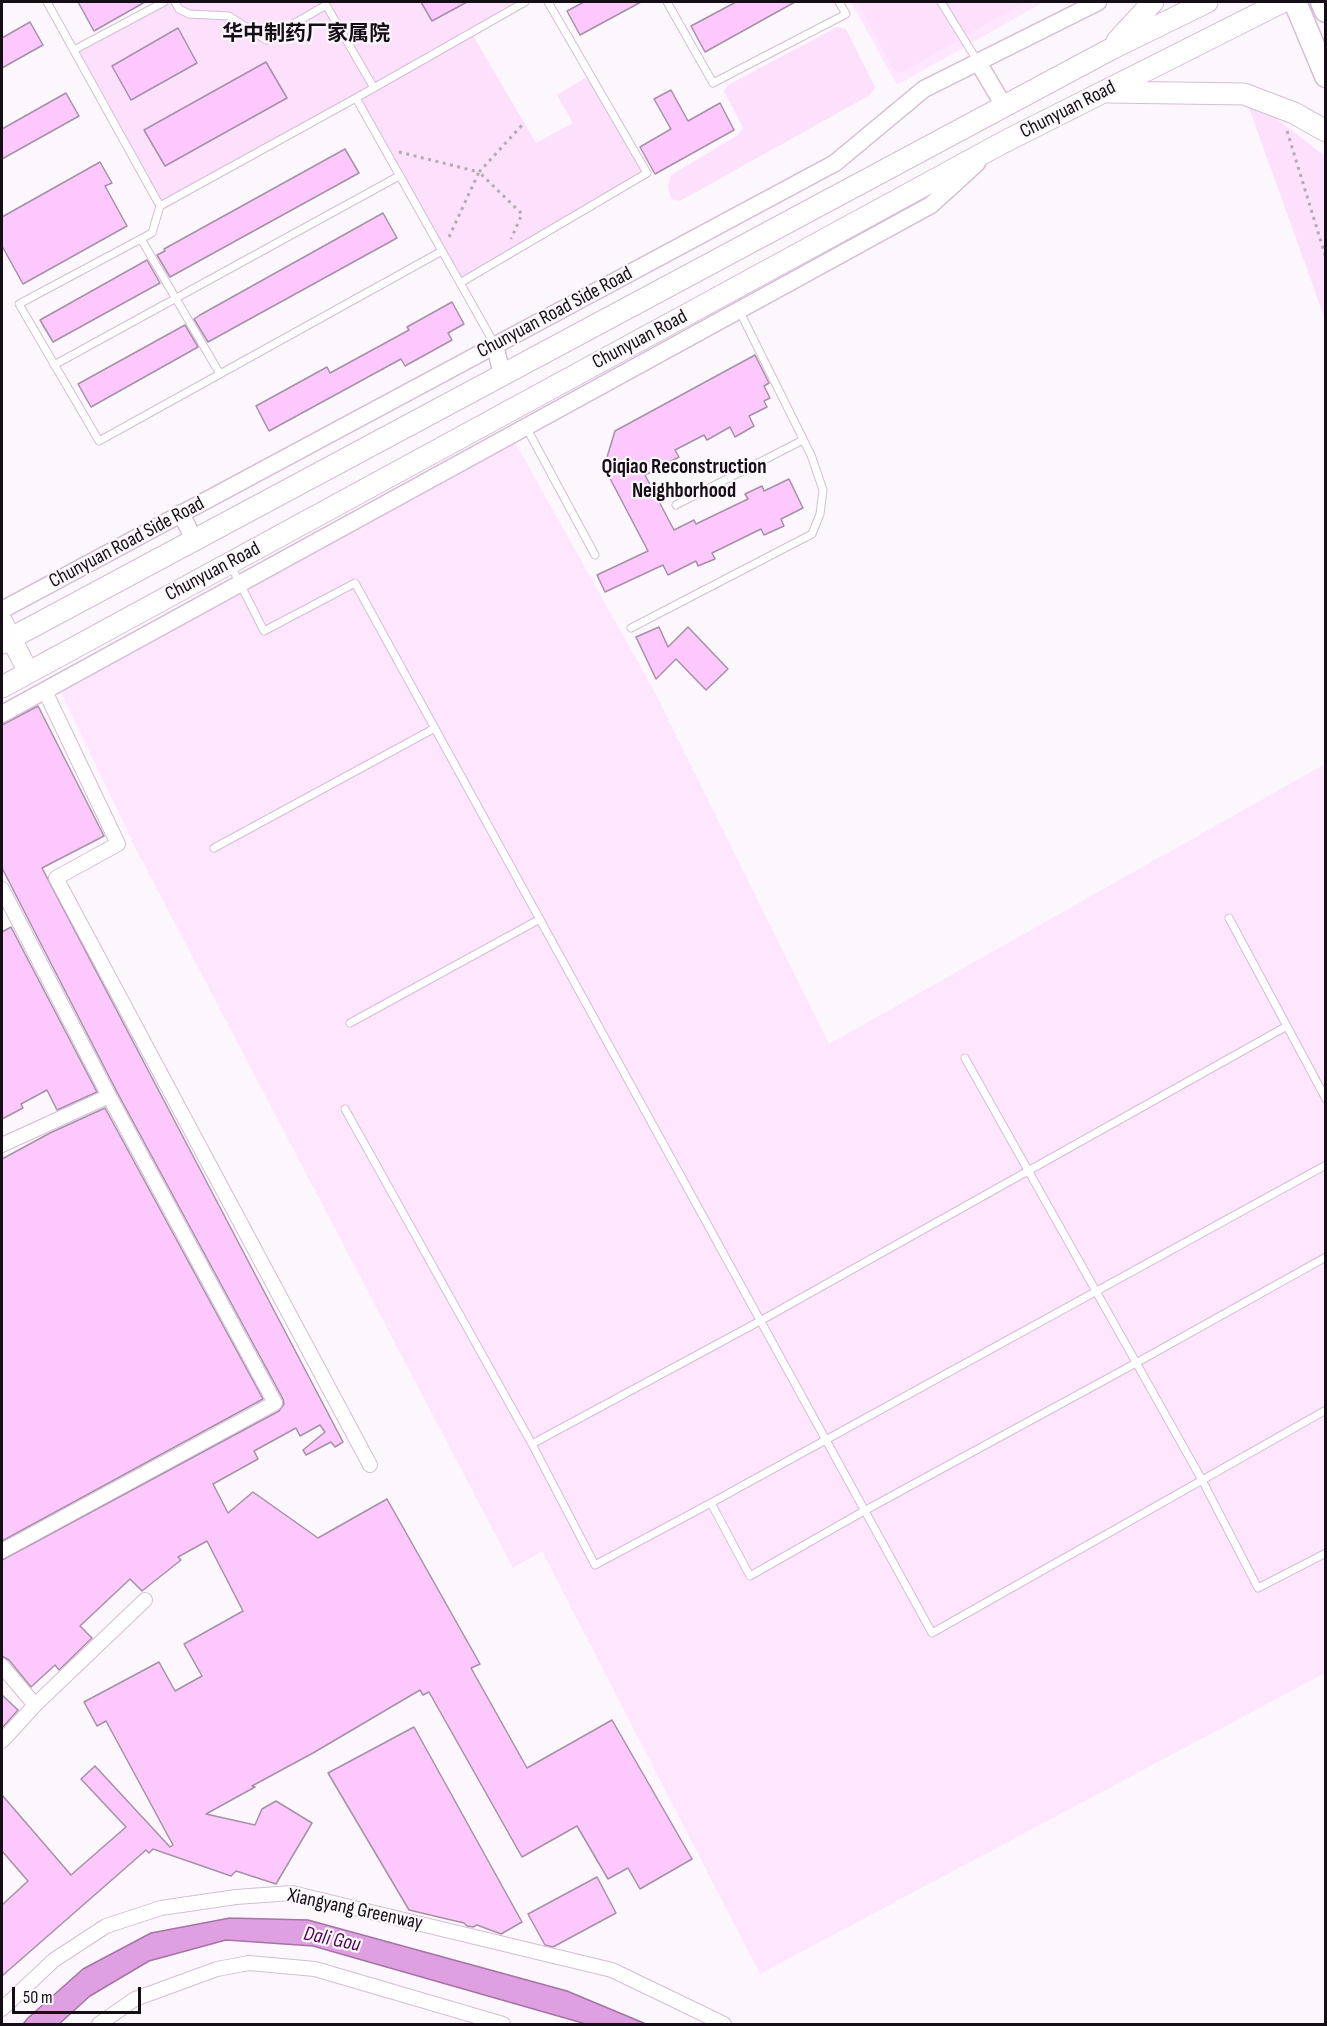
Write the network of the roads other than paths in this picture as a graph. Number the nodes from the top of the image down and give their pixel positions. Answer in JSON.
{"nodes":[{"id":1,"x":47,"y":2,"type":"edge"},
{"id":2,"x":164,"y":2,"type":"edge"},
{"id":3,"x":175,"y":2,"type":"edge"},
{"id":4,"x":525,"y":2,"type":"edge"},
{"id":5,"x":548,"y":2,"type":"edge"},
{"id":6,"x":668,"y":2,"type":"edge"},
{"id":7,"x":839,"y":2,"type":"edge"},
{"id":8,"x":941,"y":2,"type":"edge"},
{"id":9,"x":1098,"y":2,"type":"edge"},
{"id":10,"x":1153,"y":2,"type":"edge"},
{"id":11,"x":1208,"y":2,"type":"edge"},
{"id":12,"x":1282,"y":2,"type":"edge"},
{"id":13,"x":1295,"y":2,"type":"edge"},
{"id":14,"x":1322,"y":2,"type":"edge"},
{"id":15,"x":329,"y":3,"type":"edge"},
{"id":16,"x":1326,"y":10,"type":"edge"},
{"id":17,"x":1111,"y":49,"type":"junction"},
{"id":18,"x":74,"y":50,"type":"junction"},
{"id":19,"x":978,"y":62,"type":"junction"},
{"id":20,"x":1326,"y":76,"type":"edge"},
{"id":21,"x":374,"y":88,"type":"junction"},
{"id":22,"x":1105,"y":92,"type":"junction"},
{"id":23,"x":356,"y":98,"type":"junction"},
{"id":24,"x":1004,"y":106,"type":"junction"},
{"id":25,"x":1326,"y":131,"type":"edge"},
{"id":26,"x":399,"y":176,"type":"junction"},
{"id":27,"x":160,"y":206,"type":"junction"},
{"id":28,"x":141,"y":238,"type":"junction"},
{"id":29,"x":442,"y":251,"type":"junction"},
{"id":30,"x":460,"y":283,"type":"junction"},
{"id":31,"x":177,"y":298,"type":"junction"},
{"id":32,"x":735,"y":300,"type":"junction"},
{"id":33,"x":495,"y":345,"type":"junction"},
{"id":34,"x":54,"y":365,"type":"junction"},
{"id":35,"x":220,"y":374,"type":"junction"},
{"id":36,"x":502,"y":375,"type":"junction"},
{"id":37,"x":516,"y":408,"type":"junction"},
{"id":38,"x":526,"y":427,"type":"junction"},
{"id":39,"x":803,"y":440,"type":"junction"},
{"id":40,"x":676,"y":505,"type":"dead end"},
{"id":41,"x":181,"y":513,"type":"junction"},
{"id":42,"x":194,"y":540,"type":"junction"},
{"id":43,"x":596,"y":555,"type":"dead end"},
{"id":44,"x":230,"y":563,"type":"junction"},
{"id":45,"x":240,"y":584,"type":"junction"},
{"id":46,"x":2,"y":610,"type":"edge"},
{"id":47,"x":631,"y":628,"type":"dead end"},
{"id":48,"x":5,"y":634,"type":"edge"},
{"id":49,"x":28,"y":671,"type":"junction"},
{"id":50,"x":2,"y":687,"type":"edge"},
{"id":51,"x":45,"y":691,"type":"junction"},
{"id":52,"x":2,"y":714,"type":"edge"},
{"id":53,"x":435,"y":728,"type":"junction"},
{"id":54,"x":214,"y":848,"type":"dead end"},
{"id":55,"x":2,"y":889,"type":"edge"},
{"id":56,"x":7,"y":915,"type":"edge"},
{"id":57,"x":1228,"y":918,"type":"dead end"},
{"id":58,"x":540,"y":919,"type":"junction"},
{"id":59,"x":350,"y":1023,"type":"dead end"},
{"id":60,"x":1287,"y":1026,"type":"junction"},
{"id":61,"x":965,"y":1058,"type":"dead end"},
{"id":62,"x":109,"y":1096,"type":"junction"},
{"id":63,"x":1326,"y":1099,"type":"edge"},
{"id":64,"x":345,"y":1109,"type":"dead end"},
{"id":65,"x":2,"y":1145,"type":"edge"},
{"id":66,"x":1326,"y":1165,"type":"edge"},
{"id":67,"x":1029,"y":1171,"type":"junction"},
{"id":68,"x":1326,"y":1257,"type":"edge"},
{"id":69,"x":1096,"y":1291,"type":"junction"},
{"id":70,"x":760,"y":1321,"type":"junction"},
{"id":71,"x":1136,"y":1363,"type":"junction"},
{"id":72,"x":1326,"y":1410,"type":"edge"},
{"id":73,"x":825,"y":1440,"type":"junction"},
{"id":74,"x":532,"y":1444,"type":"junction"},
{"id":75,"x":370,"y":1465,"type":"dead end"},
{"id":76,"x":1202,"y":1480,"type":"junction"},
{"id":77,"x":711,"y":1503,"type":"junction"},
{"id":78,"x":864,"y":1511,"type":"junction"},
{"id":79,"x":2,"y":1551,"type":"edge"},
{"id":80,"x":1326,"y":1553,"type":"edge"},
{"id":81,"x":145,"y":1600,"type":"dead end"},
{"id":82,"x":2,"y":1666,"type":"edge"},
{"id":83,"x":35,"y":1705,"type":"junction"},
{"id":84,"x":2,"y":1741,"type":"edge"},
{"id":85,"x":2,"y":2009,"type":"edge"},
{"id":86,"x":99,"y":2025,"type":"edge"},
{"id":87,"x":503,"y":2025,"type":"edge"},
{"id":88,"x":724,"y":2025,"type":"edge"}],
"edges":[{"from":1,"to":18,"type":"lane"},
{"from":2,"to":18,"type":"lane"},
{"from":3,"to":15,"type":"lane"},
{"from":4,"to":21,"type":"lane"},
{"from":5,"to":30,"type":"lane"},
{"from":6,"to":7,"type":"lane"},
{"from":8,"to":19,"type":"lane"},
{"from":9,"to":19,"type":"street","name":"Chunyuan Road Side Road"},
{"from":10,"to":17,"type":"main road"},
{"from":11,"to":17,"type":"main road","name":"Chunyuan Road"},
{"from":12,"to":22,"type":"main road","name":"Chunyuan Road"},
{"from":13,"to":20,"type":"highway"},
{"from":14,"to":16,"type":"highway"},
{"from":15,"to":21,"type":"lane"},
{"from":17,"to":24,"type":"main road","name":"Chunyuan Road"},
{"from":18,"to":27,"type":"lane"},
{"from":19,"to":24,"type":"street"},
{"from":19,"to":33,"type":"street","name":"Chunyuan Road Side Road"},
{"from":21,"to":23,"type":"lane"},
{"from":22,"to":25,"type":"main road"},
{"from":22,"to":32,"type":"main road","name":"Chunyuan Road"},
{"from":23,"to":26,"type":"lane"},
{"from":23,"to":27,"type":"lane"},
{"from":24,"to":36,"type":"main road","name":"Chunyuan Road"},
{"from":26,"to":29,"type":"lane"},
{"from":26,"to":31,"type":"lane"},
{"from":27,"to":28,"type":"lane"},
{"from":28,"to":31,"type":"lane"},
{"from":28,"to":34,"type":"lane"},
{"from":29,"to":30,"type":"lane"},
{"from":29,"to":35,"type":"lane"},
{"from":30,"to":33,"type":"lane"},
{"from":31,"to":34,"type":"lane"},
{"from":31,"to":35,"type":"lane"},
{"from":32,"to":37,"type":"main road","name":"Chunyuan Road"},
{"from":32,"to":38,"type":"street"},
{"from":32,"to":39,"type":"lane"},
{"from":33,"to":36,"type":"street"},
{"from":33,"to":41,"type":"street","name":"Chunyuan Road Side Road"},
{"from":34,"to":35,"type":"lane"},
{"from":36,"to":42,"type":"main road","name":"Chunyuan Road"},
{"from":37,"to":38,"type":"street"},
{"from":37,"to":44,"type":"main road","name":"Chunyuan Road"},
{"from":38,"to":43,"type":"lane"},
{"from":38,"to":45,"type":"street"},
{"from":39,"to":40,"type":"lane"},
{"from":39,"to":47,"type":"lane"},
{"from":41,"to":42,"type":"street"},
{"from":41,"to":46,"type":"street","name":"Chunyuan Road Side Road"},
{"from":42,"to":48,"type":"main road","name":"Chunyuan Road"},
{"from":44,"to":45,"type":"lane"},
{"from":44,"to":49,"type":"main road","name":"Chunyuan Road"},
{"from":45,"to":51,"type":"street"},
{"from":45,"to":53,"type":"lane"},
{"from":48,"to":49,"type":"main road"},
{"from":49,"to":50,"type":"main road","name":"Chunyuan Road"},
{"from":49,"to":51,"type":"street"},
{"from":51,"to":52,"type":"street"},
{"from":51,"to":75,"type":"street"},
{"from":53,"to":54,"type":"lane"},
{"from":53,"to":58,"type":"lane"},
{"from":55,"to":56,"type":"street"},
{"from":56,"to":62,"type":"street"},
{"from":57,"to":60,"type":"lane"},
{"from":58,"to":59,"type":"lane"},
{"from":58,"to":70,"type":"lane"},
{"from":60,"to":63,"type":"lane"},
{"from":60,"to":67,"type":"lane"},
{"from":61,"to":67,"type":"lane"},
{"from":62,"to":65,"type":"street"},
{"from":62,"to":79,"type":"street"},
{"from":64,"to":74,"type":"lane"},
{"from":66,"to":69,"type":"lane"},
{"from":67,"to":69,"type":"lane"},
{"from":67,"to":70,"type":"lane"},
{"from":68,"to":71,"type":"lane"},
{"from":69,"to":71,"type":"lane"},
{"from":69,"to":73,"type":"lane"},
{"from":70,"to":73,"type":"lane"},
{"from":70,"to":74,"type":"lane"},
{"from":71,"to":76,"type":"lane"},
{"from":71,"to":78,"type":"lane"},
{"from":72,"to":76,"type":"lane"},
{"from":73,"to":77,"type":"lane"},
{"from":73,"to":78,"type":"lane"},
{"from":74,"to":77,"type":"lane"},
{"from":76,"to":78,"type":"lane"},
{"from":76,"to":80,"type":"lane"},
{"from":77,"to":78,"type":"lane"},
{"from":81,"to":83,"type":"street"},
{"from":82,"to":83,"type":"street"},
{"from":83,"to":84,"type":"street"},
{"from":85,"to":88,"type":"street","name":"Xiangyang Greenway"},
{"from":86,"to":87,"type":"street"}]}
